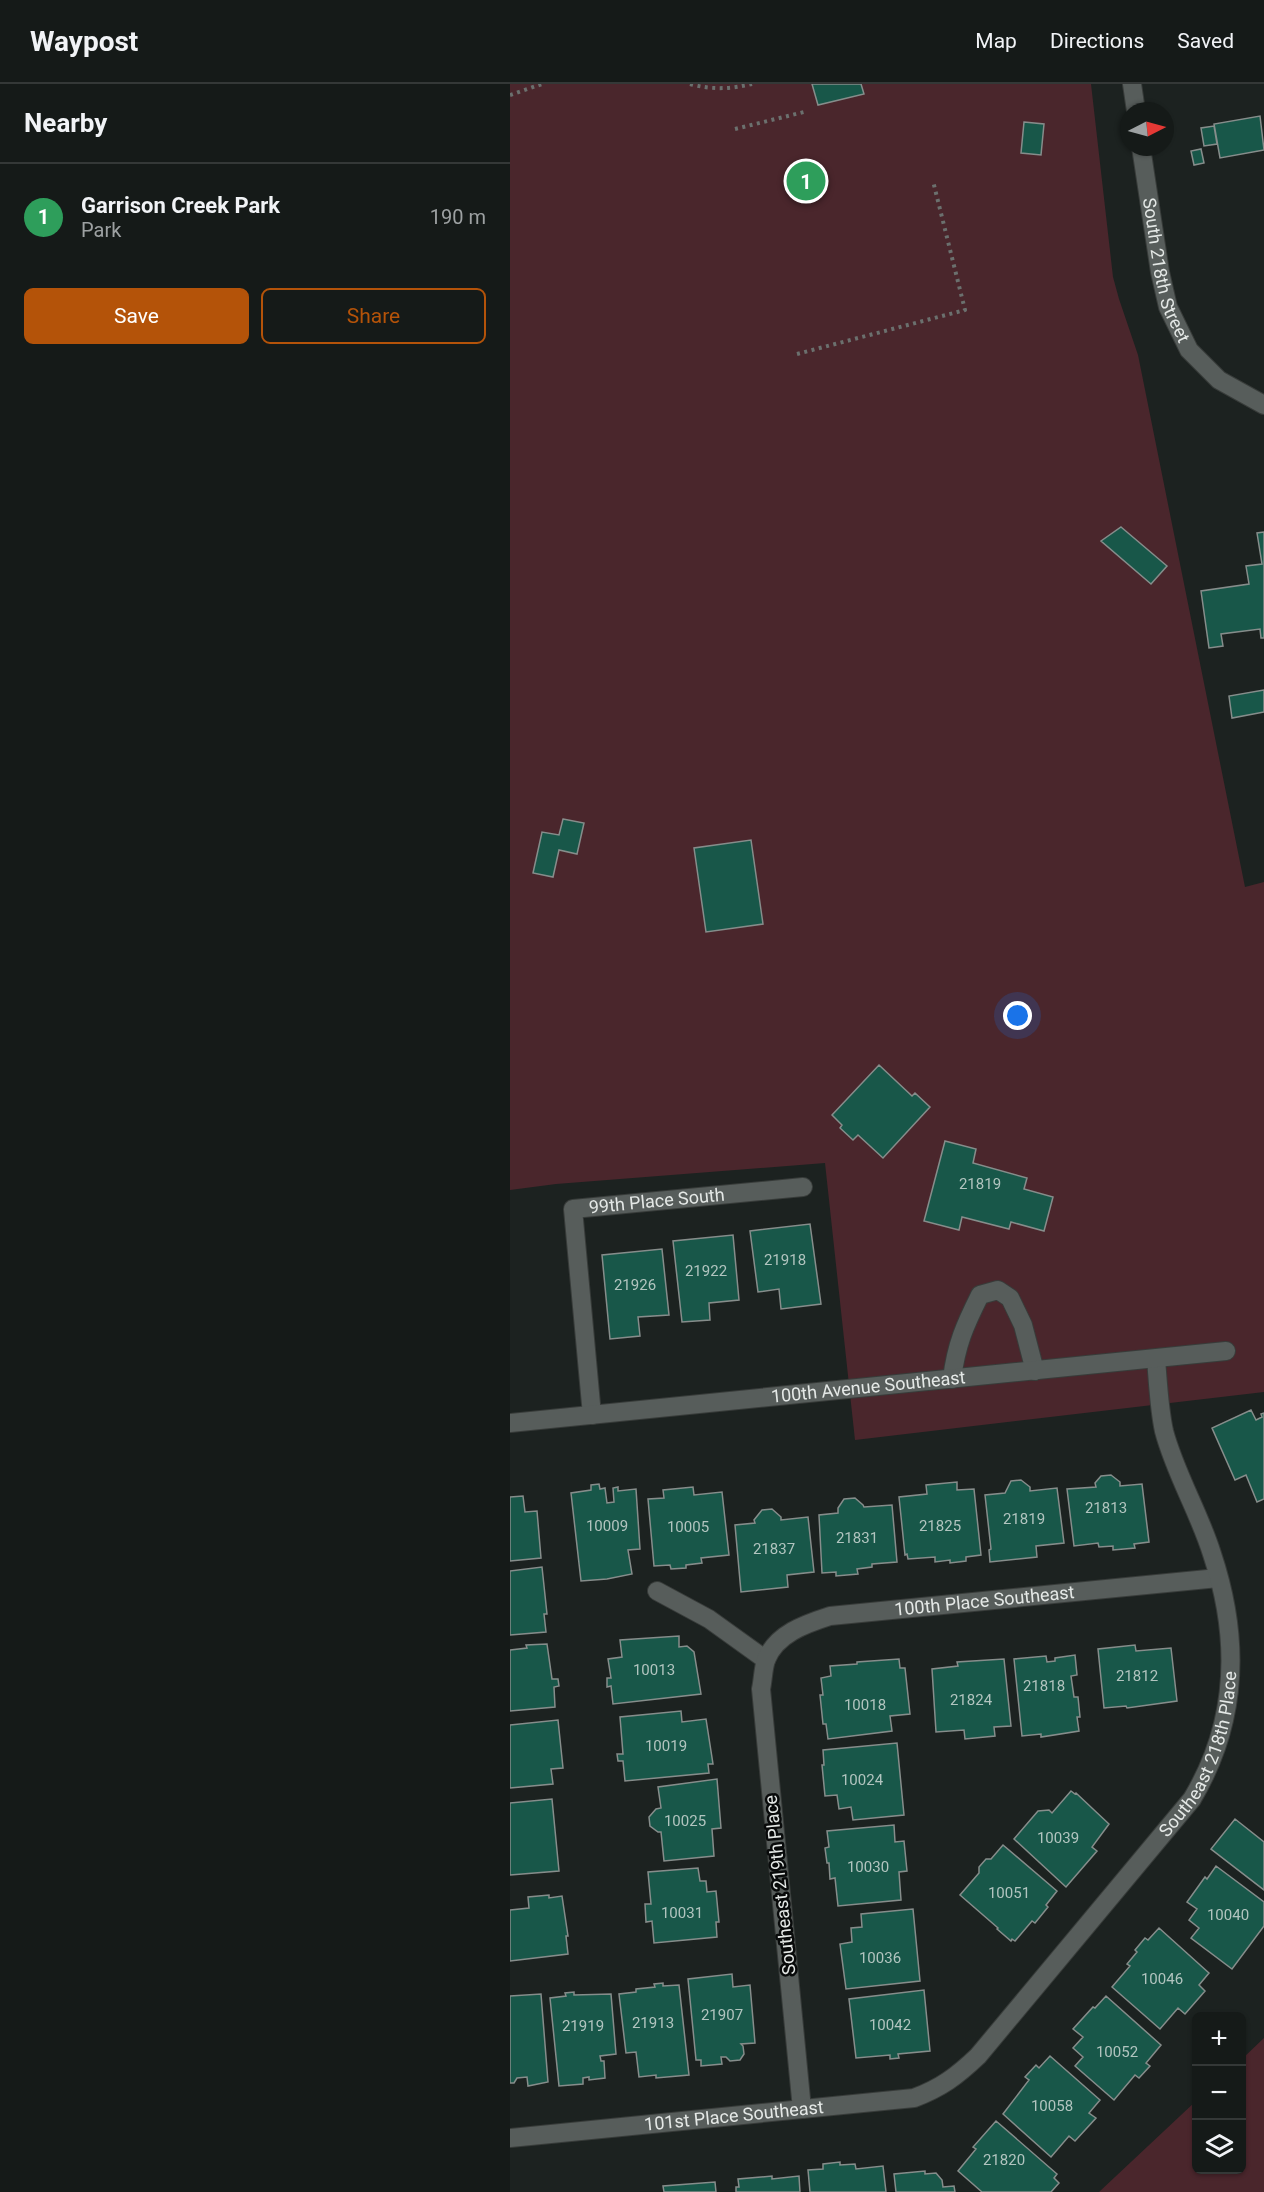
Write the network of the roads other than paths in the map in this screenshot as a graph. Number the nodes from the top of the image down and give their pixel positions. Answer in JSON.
{"nodes":[{"id":1,"x":1132,"y":84,"type":"edge"},
{"id":2,"x":1135,"y":102,"type":"edge"},
{"id":3,"x":1142,"y":156,"type":"edge"},
{"id":4,"x":1264,"y":405,"type":"edge"},
{"id":5,"x":803,"y":1187,"type":"dead end"},
{"id":6,"x":1226,"y":1351,"type":"dead end"},
{"id":7,"x":1156,"y":1359,"type":"junction"},
{"id":8,"x":1035,"y":1371,"type":"junction"},
{"id":9,"x":952,"y":1379,"type":"junction"},
{"id":10,"x":592,"y":1415,"type":"junction"},
{"id":11,"x":510,"y":1423,"type":"edge"},
{"id":12,"x":1218,"y":1578,"type":"junction"},
{"id":13,"x":657,"y":1591,"type":"dead end"},
{"id":14,"x":766,"y":1660,"type":"junction"},
{"id":15,"x":952,"y":2079,"type":"joint"},
{"id":16,"x":802,"y":2109,"type":"junction"},
{"id":17,"x":510,"y":2138,"type":"edge"}],
"edges":[{"from":1,"to":2,"type":"street"},
{"from":3,"to":4,"type":"street","name":"South 218th Street"},
{"from":5,"to":10,"type":"street","name":"99th Place South"},
{"from":6,"to":7,"type":"street","name":"100th Avenue Southeast"},
{"from":7,"to":8,"type":"street","name":"100th Avenue Southeast"},
{"from":7,"to":12,"type":"street","name":"Southeast 218th Place"},
{"from":8,"to":9,"type":"street","name":"100th Avenue Southeast"},
{"from":8,"to":9,"type":"street"},
{"from":9,"to":10,"type":"street","name":"100th Avenue Southeast"},
{"from":10,"to":11,"type":"street","name":"100th Avenue Southeast"},
{"from":12,"to":14,"type":"street","name":"100th Place Southeast"},
{"from":12,"to":15,"type":"street","name":"Southeast 218th Place"},
{"from":13,"to":14,"type":"street"},
{"from":14,"to":16,"type":"street","name":"Southeast 219th Place"},
{"from":15,"to":16,"type":"street","name":"101st Place Southeast"},
{"from":16,"to":17,"type":"street","name":"101st Place Southeast"}]}
